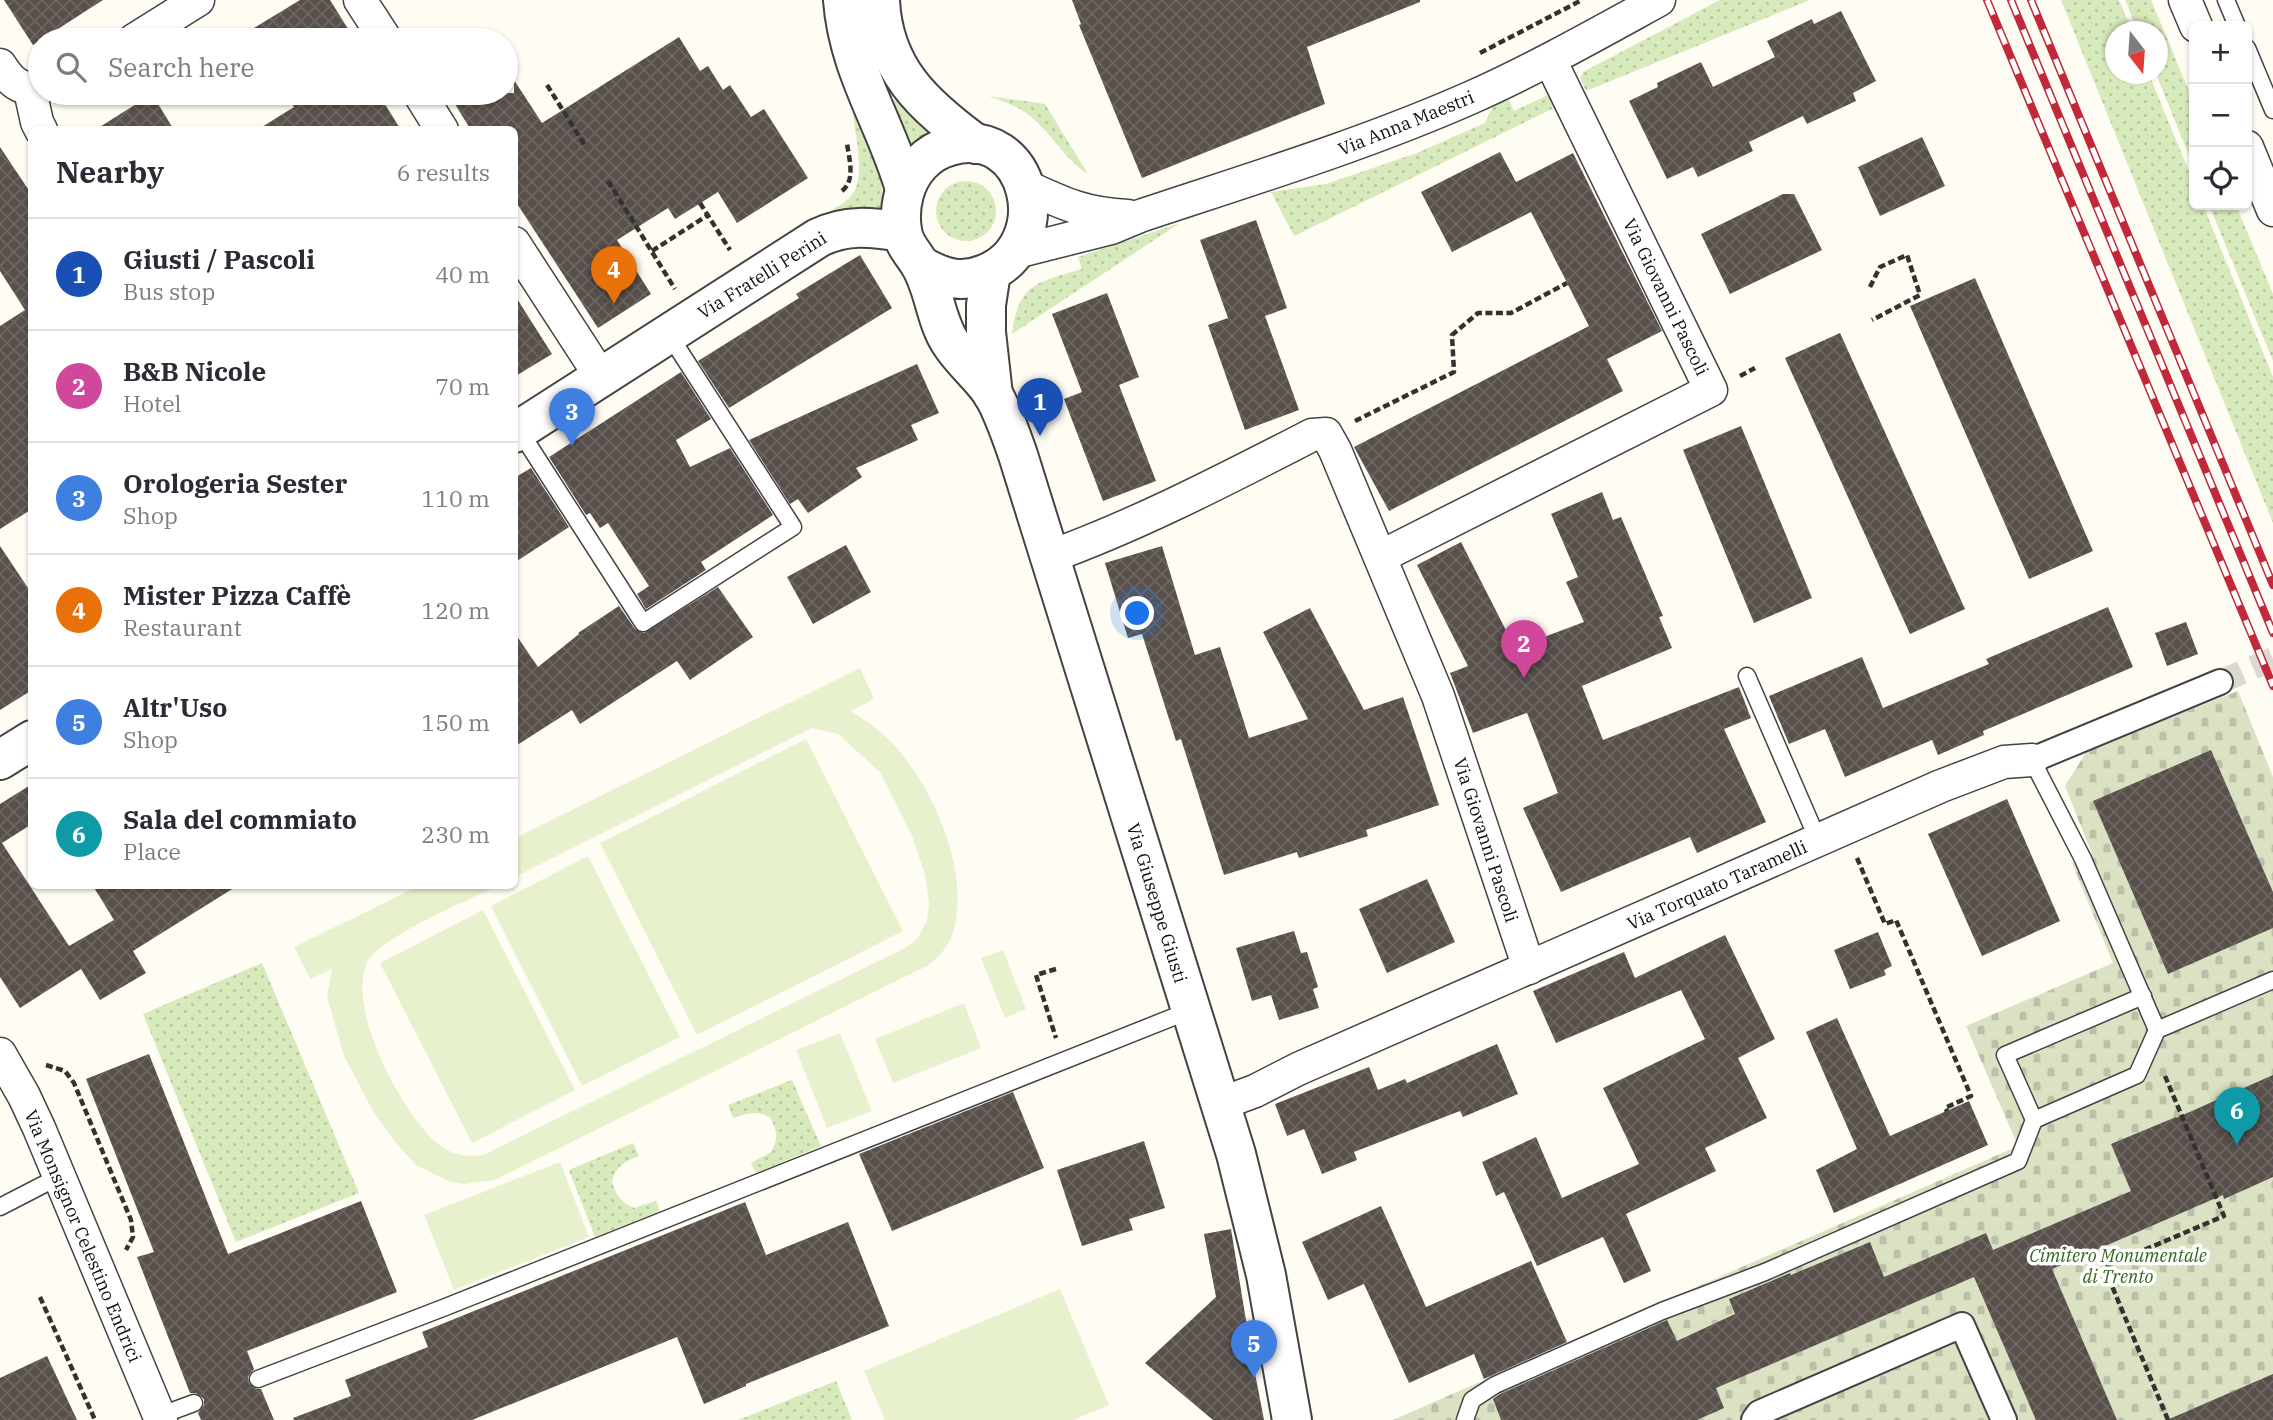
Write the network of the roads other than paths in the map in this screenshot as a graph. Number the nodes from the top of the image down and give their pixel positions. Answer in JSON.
{"nodes":[{"id":1,"x":198,"y":0,"type":"edge"},
{"id":2,"x":360,"y":0,"type":"edge"},
{"id":3,"x":843,"y":0,"type":"edge"},
{"id":4,"x":880,"y":0,"type":"edge"},
{"id":5,"x":1659,"y":0,"type":"edge"},
{"id":6,"x":2185,"y":0,"type":"edge"},
{"id":7,"x":2226,"y":0,"type":"edge"},
{"id":8,"x":2194,"y":21,"type":"edge"},
{"id":9,"x":2235,"y":21,"type":"edge"},
{"id":10,"x":153,"y":28,"type":"edge"},
{"id":11,"x":378,"y":28,"type":"edge"},
{"id":12,"x":1550,"y":60,"type":"junction"},
{"id":13,"x":2252,"y":60,"type":"edge"},
{"id":14,"x":0,"y":65,"type":"edge"},
{"id":15,"x":28,"y":86,"type":"edge"},
{"id":16,"x":36,"y":105,"type":"edge"},
{"id":17,"x":426,"y":105,"type":"edge"},
{"id":18,"x":2273,"y":110,"type":"edge"},
{"id":19,"x":39,"y":126,"type":"edge"},
{"id":20,"x":440,"y":126,"type":"edge"},
{"id":21,"x":976,"y":144,"type":"junction"},
{"id":22,"x":2252,"y":159,"type":"edge"},
{"id":23,"x":1026,"y":186,"type":"junction"},
{"id":24,"x":905,"y":189,"type":"junction"},
{"id":25,"x":2273,"y":211,"type":"edge"},
{"id":26,"x":1140,"y":216,"type":"junction"},
{"id":27,"x":902,"y":232,"type":"junction"},
{"id":28,"x":518,"y":249,"type":"edge"},
{"id":29,"x":1004,"y":262,"type":"junction"},
{"id":30,"x":920,"y":265,"type":"junction"},
{"id":31,"x":668,"y":333,"type":"junction"},
{"id":32,"x":601,"y":377,"type":"junction"},
{"id":33,"x":993,"y":394,"type":"junction"},
{"id":34,"x":518,"y":430,"type":"edge"},
{"id":35,"x":518,"y":433,"type":"edge"},
{"id":36,"x":1049,"y":557,"type":"junction"},
{"id":37,"x":1380,"y":557,"type":"junction"},
{"id":38,"x":1748,"y":676,"type":"dead end"},
{"id":39,"x":2220,"y":681,"type":"tunnel mouth"},
{"id":40,"x":28,"y":742,"type":"edge"},
{"id":41,"x":0,"y":760,"type":"edge"},
{"id":42,"x":2032,"y":760,"type":"junction"},
{"id":43,"x":1832,"y":834,"type":"junction"},
{"id":44,"x":1529,"y":968,"type":"junction"},
{"id":45,"x":2273,"y":980,"type":"edge"},
{"id":46,"x":2143,"y":996,"type":"junction"},
{"id":47,"x":1191,"y":1010,"type":"junction"},
{"id":48,"x":2154,"y":1037,"type":"junction"},
{"id":49,"x":0,"y":1054,"type":"edge"},
{"id":50,"x":1220,"y":1104,"type":"junction"},
{"id":51,"x":2034,"y":1120,"type":"junction"},
{"id":52,"x":60,"y":1176,"type":"junction"},
{"id":53,"x":0,"y":1207,"type":"edge"},
{"id":54,"x":258,"y":1379,"type":"dead end"},
{"id":55,"x":194,"y":1403,"type":"dead end"},
{"id":56,"x":160,"y":1418,"type":"edge"},
{"id":57,"x":1292,"y":1420,"type":"edge"},
{"id":58,"x":1465,"y":1420,"type":"edge"},
{"id":59,"x":1754,"y":1420,"type":"edge"},
{"id":60,"x":2004,"y":1420,"type":"edge"}],
"edges":[{"from":1,"to":10,"type":"street"},
{"from":2,"to":11,"type":"street"},
{"from":3,"to":24,"type":"street"},
{"from":4,"to":21,"type":"street"},
{"from":5,"to":12,"type":"street","name":"Via Anna Maestri"},
{"from":6,"to":8,"type":"street"},
{"from":7,"to":9,"type":"lane"},
{"from":12,"to":26,"type":"street","name":"Via Anna Maestri"},
{"from":12,"to":37,"type":"street","name":"Via Giovanni Pascoli"},
{"from":13,"to":18,"type":"lane"},
{"from":14,"to":15,"type":"street"},
{"from":16,"to":19,"type":"street"},
{"from":17,"to":20,"type":"street"},
{"from":21,"to":23,"type":"street"},
{"from":21,"to":24,"type":"street"},
{"from":22,"to":25,"type":"street"},
{"from":23,"to":26,"type":"street","name":"Via Anna Maestri"},
{"from":23,"to":29,"type":"street","name":"Via Giuseppe Giusti"},
{"from":24,"to":27,"type":"street"},
{"from":26,"to":29,"type":"street","name":"Via Anna Maestri"},
{"from":27,"to":30,"type":"street","name":"Via Giuseppe Giusti"},
{"from":27,"to":31,"type":"street","name":"Via Fratelli Perini"},
{"from":28,"to":32,"type":"street"},
{"from":29,"to":30,"type":"street"},
{"from":29,"to":33,"type":"street","name":"Via Giuseppe Giusti"},
{"from":30,"to":33,"type":"street","name":"Via Giuseppe Giusti"},
{"from":31,"to":32,"type":"street","name":"Via Fratelli Perini"},
{"from":31,"to":35,"type":"lane","name":"Via Fratelli Perini"},
{"from":32,"to":34,"type":"street","name":"Via Fratelli Perini"},
{"from":33,"to":36,"type":"street","name":"Via Giuseppe Giusti"},
{"from":36,"to":37,"type":"street","name":"Via Giovanni Pascoli"},
{"from":36,"to":47,"type":"street","name":"Via Giuseppe Giusti"},
{"from":37,"to":44,"type":"street","name":"Via Giovanni Pascoli"},
{"from":38,"to":43,"type":"lane"},
{"from":39,"to":42,"type":"street","name":"Via Torquato Taramelli"},
{"from":40,"to":41,"type":"street"},
{"from":42,"to":43,"type":"street","name":"Via Torquato Taramelli"},
{"from":42,"to":46,"type":"lane"},
{"from":43,"to":44,"type":"street","name":"Via Torquato Taramelli"},
{"from":44,"to":50,"type":"street","name":"Via Torquato Taramelli"},
{"from":45,"to":48,"type":"lane"},
{"from":46,"to":48,"type":"lane"},
{"from":46,"to":51,"type":"lane"},
{"from":47,"to":50,"type":"street","name":"Via Giuseppe Giusti"},
{"from":47,"to":54,"type":"lane"},
{"from":48,"to":51,"type":"lane"},
{"from":49,"to":52,"type":"street","name":"Via Monsignor Celestino Endrici"},
{"from":50,"to":57,"type":"street","name":"Via Giuseppe Giusti"},
{"from":51,"to":58,"type":"lane"},
{"from":52,"to":53,"type":"lane"},
{"from":52,"to":56,"type":"street","name":"Via Monsignor Celestino Endrici"},
{"from":55,"to":56,"type":"lane"},
{"from":59,"to":60,"type":"street"}]}
